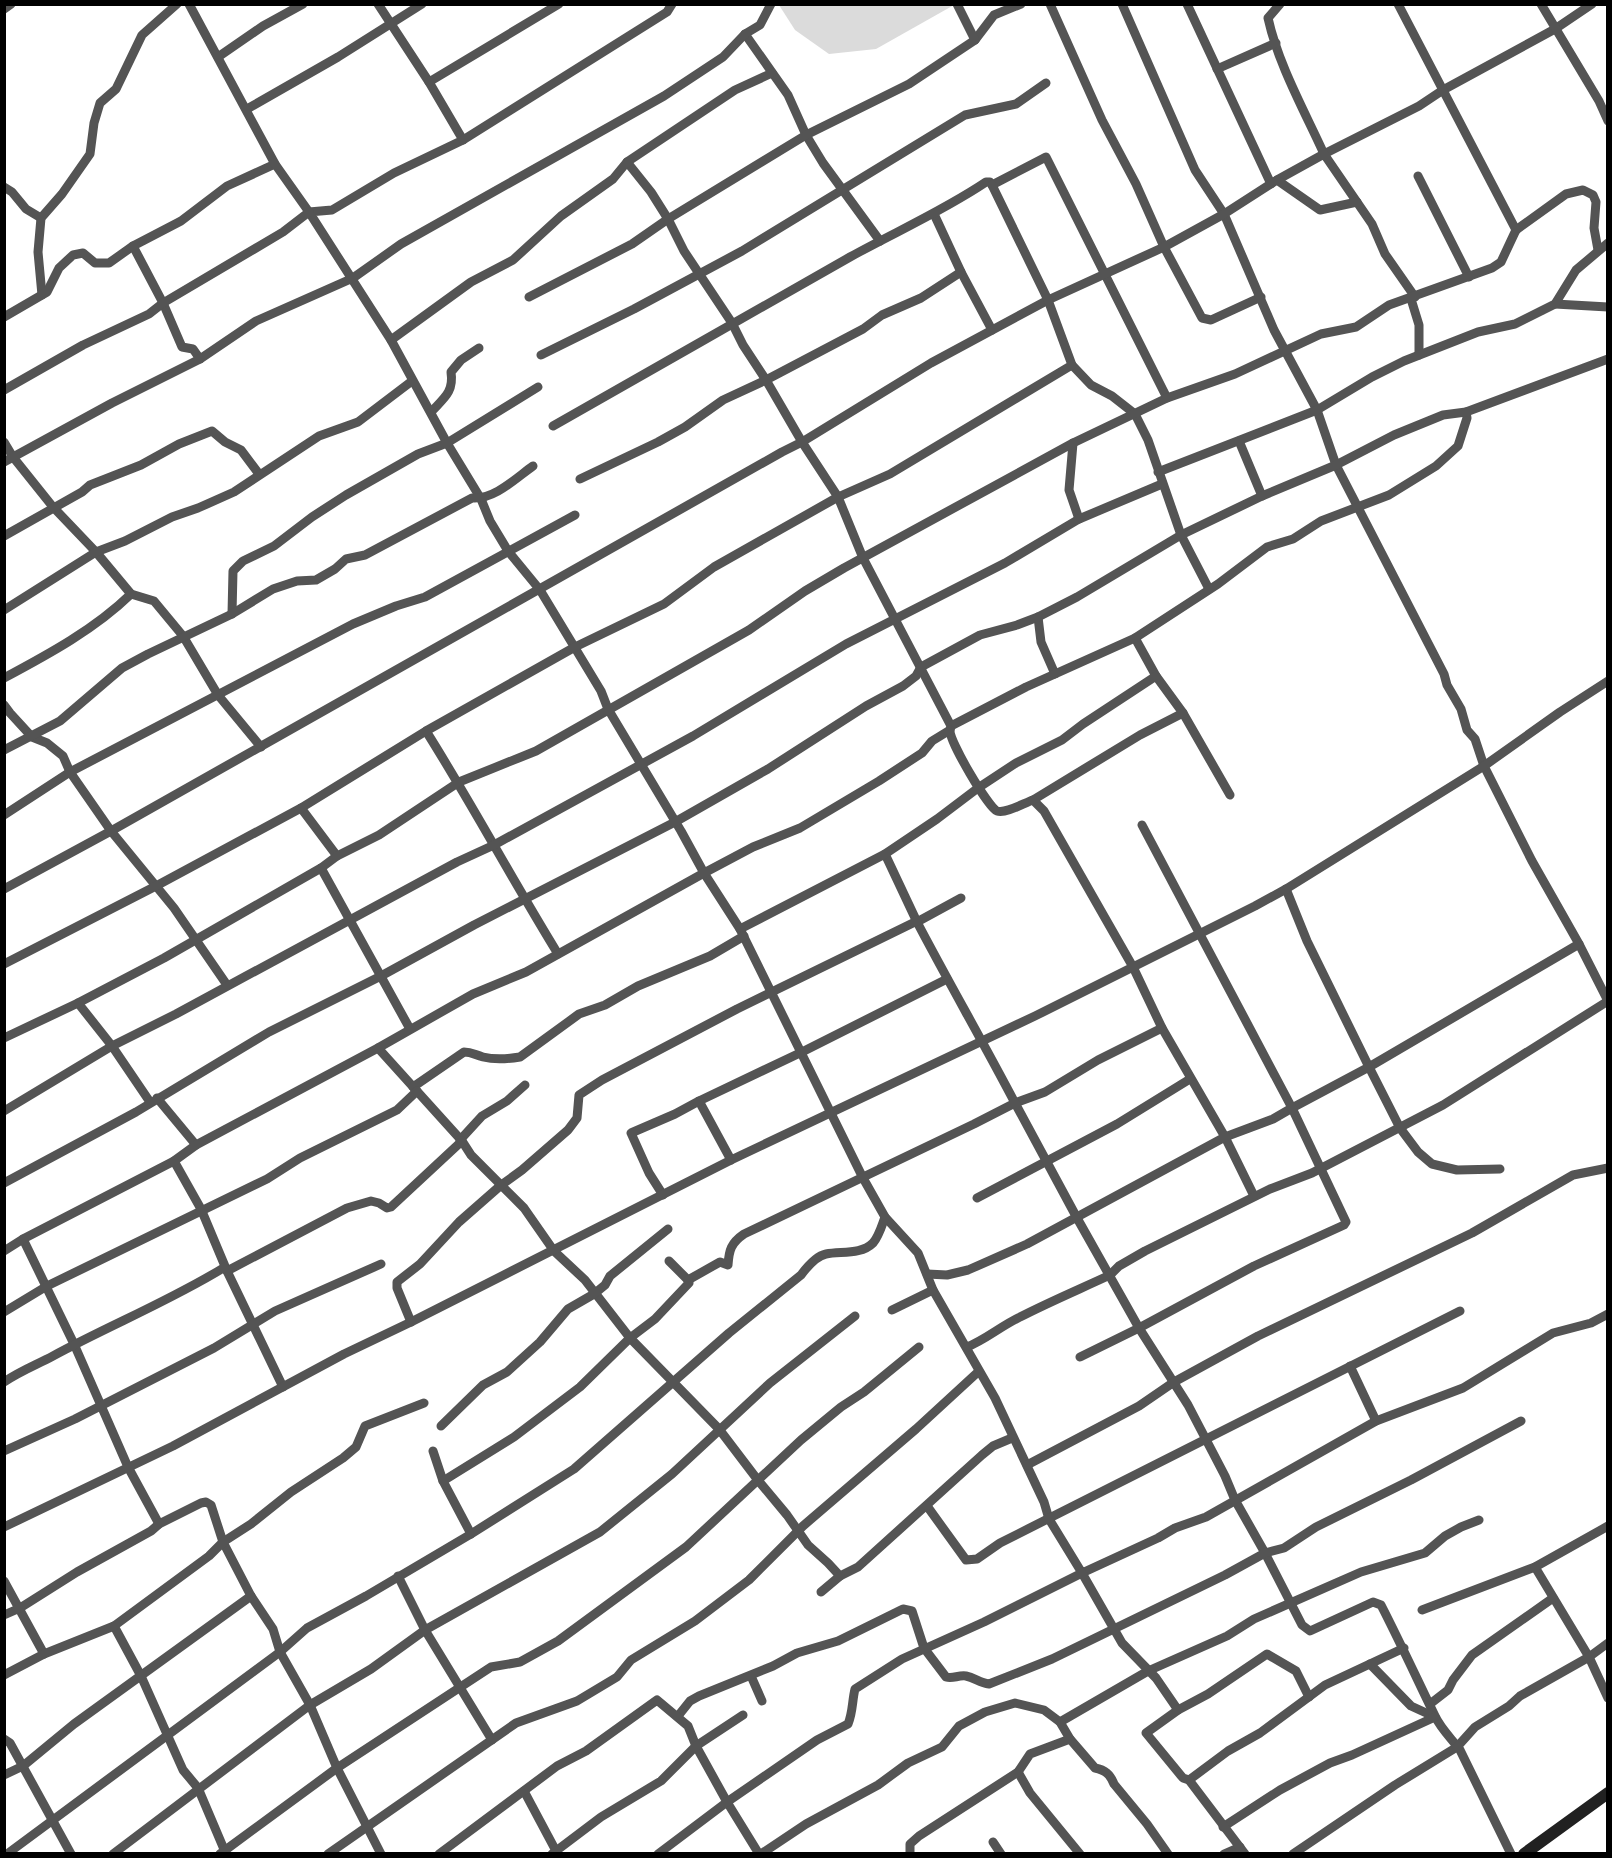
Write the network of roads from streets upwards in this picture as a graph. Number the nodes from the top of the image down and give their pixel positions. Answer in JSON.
{"nodes":[{"id":1,"x":177,"y":4,"type":"edge"},
{"id":2,"x":189,"y":4,"type":"edge"},
{"id":3,"x":303,"y":4,"type":"edge"},
{"id":4,"x":378,"y":4,"type":"edge"},
{"id":5,"x":422,"y":4,"type":"edge"},
{"id":6,"x":559,"y":4,"type":"edge"},
{"id":7,"x":672,"y":4,"type":"edge"},
{"id":8,"x":957,"y":4,"type":"edge"},
{"id":9,"x":1021,"y":4,"type":"edge"},
{"id":10,"x":1050,"y":4,"type":"edge"},
{"id":11,"x":1122,"y":4,"type":"edge"},
{"id":12,"x":1187,"y":4,"type":"edge"},
{"id":13,"x":1280,"y":4,"type":"edge"},
{"id":14,"x":1398,"y":4,"type":"edge"},
{"id":15,"x":1541,"y":4,"type":"edge"},
{"id":16,"x":1592,"y":4,"type":"edge"},
{"id":17,"x":771,"y":5,"type":"edge"},
{"id":18,"x":389,"y":24,"type":"junction"},
{"id":19,"x":1555,"y":29,"type":"junction"},
{"id":20,"x":745,"y":34,"type":"junction"},
{"id":21,"x":975,"y":40,"type":"junction"},
{"id":22,"x":1276,"y":43,"type":"junction"},
{"id":23,"x":218,"y":57,"type":"junction"},
{"id":24,"x":1217,"y":69,"type":"junction"},
{"id":25,"x":772,"y":73,"type":"junction"},
{"id":26,"x":429,"y":82,"type":"junction"},
{"id":27,"x":1046,"y":83,"type":"dead end"},
{"id":28,"x":1443,"y":90,"type":"junction"},
{"id":29,"x":247,"y":109,"type":"junction"},
{"id":30,"x":1608,"y":122,"type":"edge"},
{"id":31,"x":806,"y":135,"type":"junction"},
{"id":32,"x":463,"y":140,"type":"junction"},
{"id":33,"x":1324,"y":154,"type":"junction"},
{"id":34,"x":627,"y":162,"type":"junction"},
{"id":35,"x":275,"y":164,"type":"junction"},
{"id":36,"x":1418,"y":176,"type":"dead end"},
{"id":37,"x":1274,"y":182,"type":"junction"},
{"id":38,"x":993,"y":185,"type":"junction"},
{"id":39,"x":4,"y":187,"type":"edge"},
{"id":40,"x":843,"y":188,"type":"junction"},
{"id":41,"x":1357,"y":202,"type":"junction"},
{"id":42,"x":309,"y":212,"type":"junction"},
{"id":43,"x":934,"y":213,"type":"junction"},
{"id":44,"x":1224,"y":214,"type":"junction"},
{"id":45,"x":41,"y":218,"type":"junction"},
{"id":46,"x":668,"y":219,"type":"junction"},
{"id":47,"x":1516,"y":230,"type":"junction"},
{"id":48,"x":880,"y":241,"type":"junction"},
{"id":49,"x":1608,"y":243,"type":"edge"},
{"id":50,"x":133,"y":246,"type":"junction"},
{"id":51,"x":1164,"y":247,"type":"junction"},
{"id":52,"x":1598,"y":250,"type":"junction"},
{"id":53,"x":961,"y":272,"type":"junction"},
{"id":54,"x":1106,"y":274,"type":"junction"},
{"id":55,"x":700,"y":275,"type":"junction"},
{"id":56,"x":1469,"y":277,"type":"junction"},
{"id":57,"x":353,"y":278,"type":"junction"},
{"id":58,"x":42,"y":295,"type":"junction"},
{"id":59,"x":529,"y":297,"type":"dead end"},
{"id":60,"x":1262,"y":297,"type":"junction"},
{"id":61,"x":1413,"y":298,"type":"junction"},
{"id":62,"x":1048,"y":300,"type":"junction"},
{"id":63,"x":163,"y":303,"type":"junction"},
{"id":64,"x":1555,"y":304,"type":"junction"},
{"id":65,"x":1608,"y":307,"type":"edge"},
{"id":66,"x":4,"y":317,"type":"edge"},
{"id":67,"x":732,"y":323,"type":"junction"},
{"id":68,"x":992,"y":330,"type":"junction"},
{"id":69,"x":391,"y":340,"type":"junction"},
{"id":70,"x":479,"y":348,"type":"dead end"},
{"id":71,"x":1286,"y":351,"type":"junction"},
{"id":72,"x":541,"y":355,"type":"dead end"},
{"id":73,"x":1419,"y":355,"type":"junction"},
{"id":74,"x":200,"y":359,"type":"junction"},
{"id":75,"x":1608,"y":359,"type":"edge"},
{"id":76,"x":1072,"y":365,"type":"junction"},
{"id":77,"x":766,"y":380,"type":"junction"},
{"id":78,"x":412,"y":381,"type":"junction"},
{"id":79,"x":538,"y":387,"type":"dead end"},
{"id":80,"x":4,"y":390,"type":"edge"},
{"id":81,"x":1167,"y":398,"type":"junction"},
{"id":82,"x":1317,"y":410,"type":"junction"},
{"id":83,"x":431,"y":412,"type":"junction"},
{"id":84,"x":1466,"y":412,"type":"junction"},
{"id":85,"x":1136,"y":414,"type":"junction"},
{"id":86,"x":553,"y":426,"type":"dead end"},
{"id":87,"x":1239,"y":441,"type":"junction"},
{"id":88,"x":4,"y":442,"type":"edge"},
{"id":89,"x":802,"y":442,"type":"junction"},
{"id":90,"x":447,"y":443,"type":"junction"},
{"id":91,"x":1073,"y":443,"type":"junction"},
{"id":92,"x":9,"y":460,"type":"edge"},
{"id":93,"x":1336,"y":465,"type":"junction"},
{"id":94,"x":533,"y":466,"type":"dead end"},
{"id":95,"x":1158,"y":472,"type":"junction"},
{"id":96,"x":259,"y":474,"type":"junction"},
{"id":97,"x":580,"y":479,"type":"dead end"},
{"id":98,"x":1162,"y":484,"type":"junction"},
{"id":99,"x":1262,"y":496,"type":"junction"},
{"id":100,"x":838,"y":497,"type":"junction"},
{"id":101,"x":481,"y":499,"type":"junction"},
{"id":102,"x":54,"y":507,"type":"junction"},
{"id":103,"x":1357,"y":507,"type":"junction"},
{"id":104,"x":575,"y":515,"type":"dead end"},
{"id":105,"x":1079,"y":519,"type":"junction"},
{"id":106,"x":1181,"y":535,"type":"junction"},
{"id":107,"x":4,"y":536,"type":"edge"},
{"id":108,"x":508,"y":551,"type":"junction"},
{"id":109,"x":96,"y":552,"type":"junction"},
{"id":110,"x":863,"y":558,"type":"junction"},
{"id":111,"x":1209,"y":589,"type":"junction"},
{"id":112,"x":540,"y":590,"type":"junction"},
{"id":113,"x":131,"y":594,"type":"junction"},
{"id":114,"x":4,"y":610,"type":"edge"},
{"id":115,"x":232,"y":614,"type":"junction"},
{"id":116,"x":1038,"y":617,"type":"junction"},
{"id":117,"x":893,"y":618,"type":"junction"},
{"id":118,"x":183,"y":636,"type":"junction"},
{"id":119,"x":1135,"y":638,"type":"junction"},
{"id":120,"x":575,"y":647,"type":"junction"},
{"id":121,"x":921,"y":667,"type":"junction"},
{"id":122,"x":1055,"y":674,"type":"junction"},
{"id":123,"x":1156,"y":676,"type":"junction"},
{"id":124,"x":4,"y":678,"type":"edge"},
{"id":125,"x":1608,"y":681,"type":"edge"},
{"id":126,"x":218,"y":696,"type":"junction"},
{"id":127,"x":4,"y":705,"type":"edge"},
{"id":128,"x":608,"y":709,"type":"junction"},
{"id":129,"x":1183,"y":713,"type":"junction"},
{"id":130,"x":950,"y":728,"type":"junction"},
{"id":131,"x":426,"y":731,"type":"junction"},
{"id":132,"x":32,"y":737,"type":"junction"},
{"id":133,"x":261,"y":747,"type":"junction"},
{"id":134,"x":4,"y":750,"type":"edge"},
{"id":135,"x":641,"y":764,"type":"junction"},
{"id":136,"x":1484,"y":766,"type":"junction"},
{"id":137,"x":70,"y":772,"type":"junction"},
{"id":138,"x":459,"y":783,"type":"junction"},
{"id":139,"x":978,"y":788,"type":"junction"},
{"id":140,"x":1230,"y":795,"type":"dead end"},
{"id":141,"x":1033,"y":800,"type":"junction"},
{"id":142,"x":301,"y":808,"type":"junction"},
{"id":143,"x":4,"y":815,"type":"edge"},
{"id":144,"x":675,"y":822,"type":"junction"},
{"id":145,"x":1142,"y":825,"type":"dead end"},
{"id":146,"x":111,"y":831,"type":"junction"},
{"id":147,"x":494,"y":845,"type":"junction"},
{"id":148,"x":885,"y":854,"type":"junction"},
{"id":149,"x":337,"y":856,"type":"junction"},
{"id":150,"x":321,"y":868,"type":"junction"},
{"id":151,"x":704,"y":873,"type":"junction"},
{"id":152,"x":156,"y":886,"type":"junction"},
{"id":153,"x":4,"y":889,"type":"edge"},
{"id":154,"x":1286,"y":889,"type":"junction"},
{"id":155,"x":961,"y":898,"type":"dead end"},
{"id":156,"x":524,"y":900,"type":"junction"},
{"id":157,"x":349,"y":921,"type":"junction"},
{"id":158,"x":917,"y":921,"type":"junction"},
{"id":159,"x":742,"y":933,"type":"junction"},
{"id":160,"x":1201,"y":934,"type":"junction"},
{"id":161,"x":196,"y":938,"type":"junction"},
{"id":162,"x":1580,"y":944,"type":"junction"},
{"id":163,"x":4,"y":951,"type":"edge"},
{"id":164,"x":558,"y":954,"type":"junction"},
{"id":165,"x":8,"y":962,"type":"edge"},
{"id":166,"x":1133,"y":967,"type":"junction"},
{"id":167,"x":381,"y":976,"type":"junction"},
{"id":168,"x":947,"y":979,"type":"junction"},
{"id":169,"x":227,"y":985,"type":"junction"},
{"id":170,"x":771,"y":993,"type":"junction"},
{"id":171,"x":1608,"y":1001,"type":"edge"},
{"id":172,"x":78,"y":1003,"type":"junction"},
{"id":173,"x":1162,"y":1028,"type":"junction"},
{"id":174,"x":410,"y":1029,"type":"junction"},
{"id":175,"x":4,"y":1038,"type":"edge"},
{"id":176,"x":982,"y":1040,"type":"junction"},
{"id":177,"x":112,"y":1046,"type":"junction"},
{"id":178,"x":378,"y":1048,"type":"junction"},
{"id":179,"x":802,"y":1052,"type":"junction"},
{"id":180,"x":1368,"y":1067,"type":"junction"},
{"id":181,"x":1190,"y":1079,"type":"junction"},
{"id":182,"x":525,"y":1085,"type":"dead end"},
{"id":183,"x":415,"y":1089,"type":"junction"},
{"id":184,"x":154,"y":1100,"type":"junction"},
{"id":185,"x":699,"y":1101,"type":"junction"},
{"id":186,"x":1015,"y":1103,"type":"junction"},
{"id":187,"x":1292,"y":1108,"type":"junction"},
{"id":188,"x":4,"y":1112,"type":"edge"},
{"id":189,"x":832,"y":1112,"type":"junction"},
{"id":190,"x":1400,"y":1128,"type":"junction"},
{"id":191,"x":1225,"y":1137,"type":"junction"},
{"id":192,"x":461,"y":1141,"type":"junction"},
{"id":193,"x":196,"y":1145,"type":"junction"},
{"id":194,"x":731,"y":1160,"type":"junction"},
{"id":195,"x":1046,"y":1160,"type":"junction"},
{"id":196,"x":174,"y":1161,"type":"junction"},
{"id":197,"x":1321,"y":1168,"type":"junction"},
{"id":198,"x":1500,"y":1168,"type":"dead end"},
{"id":199,"x":1608,"y":1168,"type":"edge"},
{"id":200,"x":863,"y":1178,"type":"junction"},
{"id":201,"x":4,"y":1183,"type":"edge"},
{"id":202,"x":500,"y":1186,"type":"junction"},
{"id":203,"x":663,"y":1195,"type":"junction"},
{"id":204,"x":1254,"y":1196,"type":"junction"},
{"id":205,"x":977,"y":1198,"type":"dead end"},
{"id":206,"x":201,"y":1209,"type":"junction"},
{"id":207,"x":885,"y":1217,"type":"junction"},
{"id":208,"x":1077,"y":1218,"type":"junction"},
{"id":209,"x":668,"y":1229,"type":"dead end"},
{"id":210,"x":23,"y":1239,"type":"junction"},
{"id":211,"x":4,"y":1251,"type":"edge"},
{"id":212,"x":554,"y":1251,"type":"junction"},
{"id":213,"x":669,"y":1261,"type":"dead end"},
{"id":214,"x":381,"y":1264,"type":"dead end"},
{"id":215,"x":226,"y":1269,"type":"junction"},
{"id":216,"x":927,"y":1274,"type":"junction"},
{"id":217,"x":1110,"y":1275,"type":"junction"},
{"id":218,"x":688,"y":1280,"type":"junction"},
{"id":219,"x":47,"y":1286,"type":"junction"},
{"id":220,"x":933,"y":1290,"type":"junction"},
{"id":221,"x":594,"y":1293,"type":"junction"},
{"id":222,"x":892,"y":1310,"type":"dead end"},
{"id":223,"x":1460,"y":1311,"type":"dead end"},
{"id":224,"x":4,"y":1312,"type":"edge"},
{"id":225,"x":1608,"y":1314,"type":"edge"},
{"id":226,"x":855,"y":1316,"type":"dead end"},
{"id":227,"x":411,"y":1322,"type":"junction"},
{"id":228,"x":253,"y":1325,"type":"junction"},
{"id":229,"x":1139,"y":1328,"type":"junction"},
{"id":230,"x":630,"y":1338,"type":"junction"},
{"id":231,"x":74,"y":1344,"type":"junction"},
{"id":232,"x":919,"y":1347,"type":"dead end"},
{"id":233,"x":967,"y":1347,"type":"junction"},
{"id":234,"x":1080,"y":1357,"type":"dead end"},
{"id":235,"x":1350,"y":1366,"type":"junction"},
{"id":236,"x":978,"y":1372,"type":"junction"},
{"id":237,"x":4,"y":1382,"type":"edge"},
{"id":238,"x":672,"y":1383,"type":"junction"},
{"id":239,"x":1174,"y":1383,"type":"junction"},
{"id":240,"x":283,"y":1387,"type":"junction"},
{"id":241,"x":424,"y":1403,"type":"dead end"},
{"id":242,"x":100,"y":1405,"type":"junction"},
{"id":243,"x":1521,"y":1420,"type":"dead end"},
{"id":244,"x":1376,"y":1421,"type":"junction"},
{"id":245,"x":441,"y":1426,"type":"dead end"},
{"id":246,"x":719,"y":1429,"type":"junction"},
{"id":247,"x":1012,"y":1438,"type":"junction"},
{"id":248,"x":1205,"y":1439,"type":"junction"},
{"id":249,"x":4,"y":1450,"type":"edge"},
{"id":250,"x":434,"y":1451,"type":"dead end"},
{"id":251,"x":1027,"y":1465,"type":"junction"},
{"id":252,"x":128,"y":1467,"type":"junction"},
{"id":253,"x":756,"y":1479,"type":"junction"},
{"id":254,"x":443,"y":1481,"type":"junction"},
{"id":255,"x":1234,"y":1500,"type":"junction"},
{"id":256,"x":927,"y":1506,"type":"junction"},
{"id":257,"x":1049,"y":1519,"type":"junction"},
{"id":258,"x":1479,"y":1520,"type":"dead end"},
{"id":259,"x":159,"y":1524,"type":"junction"},
{"id":260,"x":1608,"y":1526,"type":"edge"},
{"id":261,"x":4,"y":1527,"type":"edge"},
{"id":262,"x":797,"y":1532,"type":"junction"},
{"id":263,"x":471,"y":1534,"type":"junction"},
{"id":264,"x":223,"y":1542,"type":"junction"},
{"id":265,"x":1265,"y":1552,"type":"junction"},
{"id":266,"x":1535,"y":1567,"type":"junction"},
{"id":267,"x":1082,"y":1573,"type":"junction"},
{"id":268,"x":398,"y":1576,"type":"junction"},
{"id":269,"x":840,"y":1576,"type":"junction"},
{"id":270,"x":4,"y":1581,"type":"edge"},
{"id":271,"x":820,"y":1592,"type":"dead end"},
{"id":272,"x":251,"y":1596,"type":"junction"},
{"id":273,"x":1553,"y":1598,"type":"junction"},
{"id":274,"x":1290,"y":1604,"type":"junction"},
{"id":275,"x":20,"y":1608,"type":"junction"},
{"id":276,"x":1422,"y":1610,"type":"dead end"},
{"id":277,"x":4,"y":1615,"type":"edge"},
{"id":278,"x":114,"y":1626,"type":"junction"},
{"id":279,"x":1113,"y":1629,"type":"junction"},
{"id":280,"x":425,"y":1630,"type":"junction"},
{"id":281,"x":1608,"y":1643,"type":"edge"},
{"id":282,"x":924,"y":1648,"type":"junction"},
{"id":283,"x":1404,"y":1648,"type":"junction"},
{"id":284,"x":280,"y":1652,"type":"junction"},
{"id":285,"x":44,"y":1654,"type":"junction"},
{"id":286,"x":1589,"y":1657,"type":"junction"},
{"id":287,"x":1370,"y":1665,"type":"junction"},
{"id":288,"x":1148,"y":1671,"type":"junction"},
{"id":289,"x":4,"y":1675,"type":"edge"},
{"id":290,"x":141,"y":1676,"type":"junction"},
{"id":291,"x":751,"y":1676,"type":"junction"},
{"id":292,"x":459,"y":1688,"type":"junction"},
{"id":293,"x":1309,"y":1697,"type":"junction"},
{"id":294,"x":1608,"y":1698,"type":"edge"},
{"id":295,"x":762,"y":1701,"type":"dead end"},
{"id":296,"x":1430,"y":1704,"type":"junction"},
{"id":297,"x":310,"y":1705,"type":"junction"},
{"id":298,"x":1178,"y":1710,"type":"junction"},
{"id":299,"x":743,"y":1715,"type":"dead end"},
{"id":300,"x":678,"y":1716,"type":"junction"},
{"id":301,"x":1435,"y":1717,"type":"junction"},
{"id":302,"x":1060,"y":1722,"type":"junction"},
{"id":303,"x":168,"y":1735,"type":"junction"},
{"id":304,"x":4,"y":1739,"type":"edge"},
{"id":305,"x":1070,"y":1739,"type":"junction"},
{"id":306,"x":492,"y":1740,"type":"junction"},
{"id":307,"x":696,"y":1746,"type":"junction"},
{"id":308,"x":1457,"y":1747,"type":"junction"},
{"id":309,"x":23,"y":1766,"type":"junction"},
{"id":310,"x":337,"y":1768,"type":"junction"},
{"id":311,"x":1018,"y":1772,"type":"junction"},
{"id":312,"x":4,"y":1775,"type":"edge"},
{"id":313,"x":1189,"y":1780,"type":"junction"},
{"id":314,"x":198,"y":1788,"type":"junction"},
{"id":315,"x":524,"y":1791,"type":"junction"},
{"id":316,"x":1608,"y":1793,"type":"edge"},
{"id":317,"x":727,"y":1802,"type":"junction"},
{"id":318,"x":53,"y":1821,"type":"junction"},
{"id":319,"x":367,"y":1827,"type":"junction"},
{"id":320,"x":1223,"y":1827,"type":"junction"},
{"id":321,"x":993,"y":1842,"type":"dead end"},
{"id":322,"x":910,"y":1849,"type":"edge"},
{"id":323,"x":1243,"y":1850,"type":"edge"},
{"id":324,"x":224,"y":1852,"type":"edge"},
{"id":325,"x":554,"y":1852,"type":"edge"},
{"id":326,"x":7,"y":1854,"type":"edge"},
{"id":327,"x":71,"y":1854,"type":"edge"},
{"id":328,"x":113,"y":1854,"type":"edge"},
{"id":329,"x":328,"y":1854,"type":"edge"},
{"id":330,"x":381,"y":1854,"type":"edge"},
{"id":331,"x":439,"y":1854,"type":"edge"},
{"id":332,"x":658,"y":1854,"type":"edge"},
{"id":333,"x":760,"y":1854,"type":"edge"},
{"id":334,"x":918,"y":1854,"type":"edge"},
{"id":335,"x":1001,"y":1854,"type":"edge"},
{"id":336,"x":1080,"y":1854,"type":"edge"},
{"id":337,"x":1168,"y":1854,"type":"edge"},
{"id":338,"x":1224,"y":1854,"type":"edge"},
{"id":339,"x":1293,"y":1854,"type":"edge"},
{"id":340,"x":1511,"y":1854,"type":"edge"},
{"id":341,"x":1524,"y":1854,"type":"edge"}],
"edges":[{"from":1,"to":45,"type":"street"},
{"from":2,"to":23,"type":"street"},
{"from":3,"to":23,"type":"street"},
{"from":4,"to":18,"type":"street"},
{"from":5,"to":18,"type":"street"},
{"from":6,"to":26,"type":"street"},
{"from":7,"to":32,"type":"street"},
{"from":8,"to":21,"type":"street"},
{"from":9,"to":21,"type":"street"},
{"from":10,"to":51,"type":"street"},
{"from":11,"to":44,"type":"street"},
{"from":12,"to":24,"type":"street"},
{"from":13,"to":22,"type":"street"},
{"from":14,"to":28,"type":"street"},
{"from":15,"to":19,"type":"street"},
{"from":16,"to":19,"type":"street"},
{"from":17,"to":20,"type":"street"},
{"from":18,"to":26,"type":"street"},
{"from":18,"to":29,"type":"street"},
{"from":19,"to":28,"type":"street"},
{"from":19,"to":30,"type":"street"},
{"from":20,"to":25,"type":"street"},
{"from":20,"to":57,"type":"street"},
{"from":21,"to":31,"type":"street"},
{"from":22,"to":24,"type":"street"},
{"from":22,"to":33,"type":"street"},
{"from":23,"to":29,"type":"street"},
{"from":24,"to":37,"type":"street"},
{"from":25,"to":31,"type":"street"},
{"from":25,"to":34,"type":"street"},
{"from":26,"to":32,"type":"street"},
{"from":27,"to":40,"type":"street"},
{"from":28,"to":33,"type":"street"},
{"from":28,"to":47,"type":"street"},
{"from":29,"to":35,"type":"street"},
{"from":31,"to":40,"type":"street"},
{"from":31,"to":46,"type":"street"},
{"from":32,"to":42,"type":"street"},
{"from":33,"to":37,"type":"street"},
{"from":33,"to":41,"type":"street"},
{"from":34,"to":46,"type":"street"},
{"from":34,"to":69,"type":"street"},
{"from":35,"to":42,"type":"street"},
{"from":35,"to":50,"type":"street"},
{"from":36,"to":56,"type":"street"},
{"from":37,"to":41,"type":"street"},
{"from":37,"to":44,"type":"street"},
{"from":38,"to":43,"type":"street"},
{"from":38,"to":54,"type":"street"},
{"from":38,"to":62,"type":"street"},
{"from":39,"to":45,"type":"street"},
{"from":40,"to":48,"type":"street"},
{"from":40,"to":55,"type":"street"},
{"from":41,"to":61,"type":"street"},
{"from":42,"to":57,"type":"street"},
{"from":42,"to":63,"type":"street"},
{"from":43,"to":48,"type":"street"},
{"from":43,"to":53,"type":"street"},
{"from":44,"to":51,"type":"street"},
{"from":44,"to":60,"type":"street"},
{"from":45,"to":58,"type":"street"},
{"from":46,"to":55,"type":"street"},
{"from":46,"to":59,"type":"street"},
{"from":47,"to":52,"type":"street"},
{"from":47,"to":56,"type":"street"},
{"from":48,"to":67,"type":"street"},
{"from":49,"to":52,"type":"street"},
{"from":50,"to":58,"type":"street"},
{"from":50,"to":63,"type":"street"},
{"from":51,"to":54,"type":"street"},
{"from":51,"to":60,"type":"street"},
{"from":52,"to":64,"type":"street"},
{"from":53,"to":68,"type":"street"},
{"from":53,"to":77,"type":"street"},
{"from":54,"to":62,"type":"street"},
{"from":54,"to":81,"type":"street"},
{"from":55,"to":67,"type":"street"},
{"from":55,"to":72,"type":"street"},
{"from":56,"to":61,"type":"street"},
{"from":57,"to":69,"type":"street"},
{"from":57,"to":74,"type":"street"},
{"from":58,"to":66,"type":"street"},
{"from":60,"to":71,"type":"street"},
{"from":61,"to":71,"type":"street"},
{"from":61,"to":73,"type":"street"},
{"from":62,"to":68,"type":"street"},
{"from":62,"to":76,"type":"street"},
{"from":63,"to":74,"type":"street"},
{"from":63,"to":80,"type":"street"},
{"from":64,"to":65,"type":"street"},
{"from":64,"to":73,"type":"street"},
{"from":67,"to":77,"type":"street"},
{"from":67,"to":86,"type":"street"},
{"from":68,"to":89,"type":"street"},
{"from":69,"to":78,"type":"street"},
{"from":70,"to":83,"type":"street"},
{"from":71,"to":81,"type":"street"},
{"from":71,"to":82,"type":"street"},
{"from":73,"to":82,"type":"street"},
{"from":74,"to":92,"type":"street"},
{"from":75,"to":84,"type":"street"},
{"from":76,"to":85,"type":"street"},
{"from":76,"to":100,"type":"street"},
{"from":77,"to":89,"type":"street"},
{"from":77,"to":97,"type":"street"},
{"from":78,"to":83,"type":"street"},
{"from":78,"to":96,"type":"street"},
{"from":79,"to":90,"type":"street"},
{"from":81,"to":85,"type":"street"},
{"from":82,"to":87,"type":"street"},
{"from":82,"to":93,"type":"street"},
{"from":83,"to":90,"type":"street"},
{"from":84,"to":93,"type":"street"},
{"from":84,"to":103,"type":"street"},
{"from":85,"to":91,"type":"street"},
{"from":85,"to":95,"type":"street"},
{"from":87,"to":95,"type":"street"},
{"from":87,"to":99,"type":"street"},
{"from":88,"to":92,"type":"street"},
{"from":89,"to":100,"type":"street"},
{"from":89,"to":112,"type":"street"},
{"from":90,"to":101,"type":"street"},
{"from":90,"to":115,"type":"street"},
{"from":91,"to":105,"type":"street"},
{"from":91,"to":110,"type":"street"},
{"from":92,"to":102,"type":"street"},
{"from":93,"to":99,"type":"street"},
{"from":93,"to":103,"type":"street"},
{"from":94,"to":101,"type":"street"},
{"from":95,"to":98,"type":"street"},
{"from":96,"to":102,"type":"street"},
{"from":96,"to":109,"type":"street"},
{"from":98,"to":105,"type":"street"},
{"from":98,"to":106,"type":"street"},
{"from":99,"to":106,"type":"street"},
{"from":100,"to":110,"type":"street"},
{"from":100,"to":120,"type":"street"},
{"from":101,"to":108,"type":"street"},
{"from":101,"to":115,"type":"street"},
{"from":102,"to":107,"type":"street"},
{"from":102,"to":109,"type":"street"},
{"from":103,"to":111,"type":"street"},
{"from":103,"to":136,"type":"street"},
{"from":104,"to":108,"type":"street"},
{"from":105,"to":117,"type":"street"},
{"from":106,"to":111,"type":"street"},
{"from":106,"to":116,"type":"street"},
{"from":108,"to":112,"type":"street"},
{"from":108,"to":126,"type":"street"},
{"from":109,"to":113,"type":"street"},
{"from":109,"to":114,"type":"street"},
{"from":110,"to":117,"type":"street"},
{"from":110,"to":128,"type":"street"},
{"from":111,"to":119,"type":"street"},
{"from":112,"to":120,"type":"street"},
{"from":112,"to":133,"type":"street"},
{"from":113,"to":118,"type":"street"},
{"from":113,"to":124,"type":"street"},
{"from":115,"to":118,"type":"street"},
{"from":116,"to":121,"type":"street"},
{"from":116,"to":122,"type":"street"},
{"from":117,"to":121,"type":"street"},
{"from":117,"to":135,"type":"street"},
{"from":118,"to":126,"type":"street"},
{"from":118,"to":132,"type":"street"},
{"from":119,"to":122,"type":"street"},
{"from":119,"to":123,"type":"street"},
{"from":120,"to":128,"type":"street"},
{"from":120,"to":131,"type":"street"},
{"from":121,"to":130,"type":"street"},
{"from":121,"to":144,"type":"street"},
{"from":122,"to":130,"type":"street"},
{"from":123,"to":129,"type":"street"},
{"from":123,"to":139,"type":"street"},
{"from":125,"to":136,"type":"street"},
{"from":126,"to":133,"type":"street"},
{"from":126,"to":137,"type":"street"},
{"from":127,"to":132,"type":"street"},
{"from":128,"to":135,"type":"street"},
{"from":128,"to":138,"type":"street"},
{"from":129,"to":140,"type":"street"},
{"from":129,"to":141,"type":"street"},
{"from":130,"to":139,"type":"street"},
{"from":130,"to":151,"type":"street"},
{"from":131,"to":138,"type":"street"},
{"from":131,"to":142,"type":"street"},
{"from":132,"to":134,"type":"street"},
{"from":132,"to":137,"type":"street"},
{"from":133,"to":146,"type":"street"},
{"from":135,"to":144,"type":"street"},
{"from":135,"to":147,"type":"street"},
{"from":136,"to":154,"type":"street"},
{"from":136,"to":162,"type":"street"},
{"from":137,"to":143,"type":"street"},
{"from":137,"to":146,"type":"street"},
{"from":138,"to":147,"type":"street"},
{"from":138,"to":149,"type":"street"},
{"from":139,"to":141,"type":"street"},
{"from":139,"to":148,"type":"street"},
{"from":141,"to":166,"type":"street"},
{"from":142,"to":149,"type":"street"},
{"from":142,"to":152,"type":"street"},
{"from":144,"to":151,"type":"street"},
{"from":144,"to":156,"type":"street"},
{"from":145,"to":160,"type":"street"},
{"from":146,"to":152,"type":"street"},
{"from":146,"to":153,"type":"street"},
{"from":147,"to":156,"type":"street"},
{"from":147,"to":157,"type":"street"},
{"from":148,"to":158,"type":"street"},
{"from":148,"to":159,"type":"street"},
{"from":149,"to":150,"type":"street"},
{"from":150,"to":157,"type":"street"},
{"from":150,"to":161,"type":"street"},
{"from":151,"to":159,"type":"street"},
{"from":151,"to":164,"type":"street"},
{"from":152,"to":161,"type":"street"},
{"from":152,"to":165,"type":"street"},
{"from":154,"to":160,"type":"street"},
{"from":154,"to":180,"type":"street"},
{"from":155,"to":158,"type":"street"},
{"from":156,"to":164,"type":"street"},
{"from":156,"to":167,"type":"street"},
{"from":157,"to":167,"type":"street"},
{"from":157,"to":169,"type":"street"},
{"from":158,"to":168,"type":"street"},
{"from":158,"to":170,"type":"street"},
{"from":159,"to":170,"type":"street"},
{"from":159,"to":183,"type":"street"},
{"from":160,"to":166,"type":"street"},
{"from":160,"to":187,"type":"street"},
{"from":161,"to":169,"type":"street"},
{"from":161,"to":172,"type":"street"},
{"from":162,"to":171,"type":"street"},
{"from":162,"to":180,"type":"street"},
{"from":163,"to":165,"type":"street"},
{"from":164,"to":174,"type":"street"},
{"from":166,"to":173,"type":"street"},
{"from":166,"to":176,"type":"street"},
{"from":167,"to":174,"type":"street"},
{"from":167,"to":184,"type":"street"},
{"from":168,"to":176,"type":"street"},
{"from":168,"to":179,"type":"street"},
{"from":169,"to":177,"type":"street"},
{"from":170,"to":179,"type":"street"},
{"from":170,"to":202,"type":"street"},
{"from":171,"to":190,"type":"street"},
{"from":172,"to":175,"type":"street"},
{"from":172,"to":177,"type":"street"},
{"from":173,"to":181,"type":"street"},
{"from":173,"to":186,"type":"street"},
{"from":174,"to":178,"type":"street"},
{"from":176,"to":186,"type":"street"},
{"from":176,"to":189,"type":"street"},
{"from":177,"to":184,"type":"street"},
{"from":177,"to":188,"type":"street"},
{"from":178,"to":183,"type":"street"},
{"from":178,"to":193,"type":"street"},
{"from":179,"to":185,"type":"street"},
{"from":179,"to":189,"type":"street"},
{"from":180,"to":187,"type":"street"},
{"from":180,"to":190,"type":"street"},
{"from":181,"to":191,"type":"street"},
{"from":181,"to":195,"type":"street"},
{"from":182,"to":192,"type":"street"},
{"from":183,"to":192,"type":"street"},
{"from":183,"to":206,"type":"street"},
{"from":184,"to":193,"type":"street"},
{"from":184,"to":201,"type":"street"},
{"from":185,"to":194,"type":"street"},
{"from":185,"to":203,"type":"street"},
{"from":186,"to":195,"type":"street"},
{"from":186,"to":200,"type":"street"},
{"from":187,"to":191,"type":"street"},
{"from":187,"to":197,"type":"street"},
{"from":189,"to":194,"type":"street"},
{"from":189,"to":200,"type":"street"},
{"from":190,"to":197,"type":"street"},
{"from":190,"to":198,"type":"street"},
{"from":191,"to":204,"type":"street"},
{"from":191,"to":208,"type":"street"},
{"from":192,"to":202,"type":"street"},
{"from":192,"to":215,"type":"street"},
{"from":193,"to":196,"type":"street"},
{"from":194,"to":203,"type":"street"},
{"from":195,"to":205,"type":"street"},
{"from":195,"to":208,"type":"street"},
{"from":196,"to":206,"type":"street"},
{"from":196,"to":210,"type":"street"},
{"from":197,"to":204,"type":"street"},
{"from":197,"to":229,"type":"street"},
{"from":199,"to":239,"type":"street"},
{"from":200,"to":207,"type":"street"},
{"from":200,"to":218,"type":"street"},
{"from":202,"to":212,"type":"street"},
{"from":202,"to":227,"type":"street"},
{"from":203,"to":212,"type":"street"},
{"from":204,"to":217,"type":"street"},
{"from":206,"to":215,"type":"street"},
{"from":206,"to":219,"type":"street"},
{"from":207,"to":216,"type":"street"},
{"from":207,"to":238,"type":"street"},
{"from":208,"to":216,"type":"street"},
{"from":208,"to":217,"type":"street"},
{"from":209,"to":221,"type":"street"},
{"from":210,"to":211,"type":"street"},
{"from":210,"to":219,"type":"street"},
{"from":212,"to":221,"type":"street"},
{"from":212,"to":227,"type":"street"},
{"from":213,"to":218,"type":"street"},
{"from":214,"to":228,"type":"street"},
{"from":215,"to":228,"type":"street"},
{"from":215,"to":231,"type":"street"},
{"from":216,"to":220,"type":"street"},
{"from":217,"to":229,"type":"street"},
{"from":217,"to":233,"type":"street"},
{"from":218,"to":230,"type":"street"},
{"from":219,"to":224,"type":"street"},
{"from":219,"to":231,"type":"street"},
{"from":220,"to":222,"type":"street"},
{"from":220,"to":233,"type":"street"},
{"from":221,"to":230,"type":"street"},
{"from":221,"to":245,"type":"street"},
{"from":223,"to":235,"type":"street"},
{"from":225,"to":244,"type":"street"},
{"from":226,"to":246,"type":"street"},
{"from":227,"to":240,"type":"street"},
{"from":228,"to":240,"type":"street"},
{"from":228,"to":242,"type":"street"},
{"from":229,"to":234,"type":"street"},
{"from":229,"to":239,"type":"street"},
{"from":230,"to":238,"type":"street"},
{"from":230,"to":254,"type":"street"},
{"from":231,"to":237,"type":"street"},
{"from":231,"to":242,"type":"street"},
{"from":232,"to":253,"type":"street"},
{"from":233,"to":236,"type":"street"},
{"from":235,"to":244,"type":"street"},
{"from":235,"to":248,"type":"street"},
{"from":236,"to":247,"type":"street"},
{"from":236,"to":262,"type":"street"},
{"from":238,"to":246,"type":"street"},
{"from":238,"to":263,"type":"street"},
{"from":239,"to":248,"type":"street"},
{"from":239,"to":251,"type":"street"},
{"from":240,"to":252,"type":"street"},
{"from":241,"to":264,"type":"street"},
{"from":242,"to":249,"type":"street"},
{"from":242,"to":252,"type":"street"},
{"from":243,"to":265,"type":"street"},
{"from":244,"to":255,"type":"street"},
{"from":246,"to":253,"type":"street"},
{"from":246,"to":280,"type":"street"},
{"from":247,"to":251,"type":"street"},
{"from":247,"to":256,"type":"street"},
{"from":248,"to":255,"type":"street"},
{"from":248,"to":257,"type":"street"},
{"from":250,"to":254,"type":"street"},
{"from":251,"to":257,"type":"street"},
{"from":252,"to":259,"type":"street"},
{"from":252,"to":261,"type":"street"},
{"from":253,"to":262,"type":"street"},
{"from":253,"to":292,"type":"street"},
{"from":254,"to":263,"type":"street"},
{"from":255,"to":265,"type":"street"},
{"from":255,"to":267,"type":"street"},
{"from":256,"to":257,"type":"street"},
{"from":256,"to":269,"type":"street"},
{"from":257,"to":267,"type":"street"},
{"from":258,"to":274,"type":"street"},
{"from":259,"to":264,"type":"street"},
{"from":259,"to":275,"type":"street"},
{"from":260,"to":266,"type":"street"},
{"from":262,"to":269,"type":"street"},
{"from":262,"to":306,"type":"street"},
{"from":263,"to":268,"type":"street"},
{"from":264,"to":272,"type":"street"},
{"from":264,"to":278,"type":"street"},
{"from":265,"to":274,"type":"street"},
{"from":265,"to":279,"type":"street"},
{"from":266,"to":273,"type":"street"},
{"from":266,"to":276,"type":"street"},
{"from":267,"to":279,"type":"street"},
{"from":267,"to":282,"type":"street"},
{"from":268,"to":280,"type":"street"},
{"from":268,"to":284,"type":"street"},
{"from":269,"to":271,"type":"street"},
{"from":270,"to":275,"type":"street"},
{"from":272,"to":284,"type":"street"},
{"from":272,"to":290,"type":"street"},
{"from":273,"to":286,"type":"street"},
{"from":273,"to":296,"type":"street"},
{"from":274,"to":283,"type":"street"},
{"from":274,"to":288,"type":"street"},
{"from":275,"to":277,"type":"street"},
{"from":275,"to":285,"type":"street"},
{"from":278,"to":285,"type":"street"},
{"from":278,"to":290,"type":"street"},
{"from":279,"to":282,"type":"street"},
{"from":279,"to":288,"type":"street"},
{"from":280,"to":292,"type":"street"},
{"from":280,"to":297,"type":"street"},
{"from":281,"to":286,"type":"street"},
{"from":282,"to":291,"type":"street"},
{"from":282,"to":317,"type":"street"},
{"from":283,"to":287,"type":"street"},
{"from":283,"to":296,"type":"street"},
{"from":284,"to":297,"type":"street"},
{"from":284,"to":303,"type":"street"},
{"from":285,"to":289,"type":"street"},
{"from":286,"to":294,"type":"street"},
{"from":286,"to":308,"type":"street"},
{"from":287,"to":293,"type":"street"},
{"from":287,"to":301,"type":"street"},
{"from":288,"to":298,"type":"street"},
{"from":288,"to":302,"type":"street"},
{"from":290,"to":303,"type":"street"},
{"from":290,"to":309,"type":"street"},
{"from":291,"to":295,"type":"street"},
{"from":291,"to":300,"type":"street"},
{"from":292,"to":306,"type":"street"},
{"from":292,"to":310,"type":"street"},
{"from":293,"to":298,"type":"street"},
{"from":293,"to":313,"type":"street"},
{"from":296,"to":301,"type":"street"},
{"from":297,"to":310,"type":"street"},
{"from":297,"to":314,"type":"street"},
{"from":298,"to":313,"type":"street"},
{"from":299,"to":307,"type":"street"},
{"from":300,"to":307,"type":"street"},
{"from":300,"to":315,"type":"street"},
{"from":301,"to":308,"type":"street"},
{"from":301,"to":320,"type":"street"},
{"from":302,"to":305,"type":"street"},
{"from":302,"to":333,"type":"street"},
{"from":303,"to":314,"type":"street"},
{"from":303,"to":318,"type":"street"},
{"from":304,"to":309,"type":"street"},
{"from":305,"to":311,"type":"street"},
{"from":305,"to":337,"type":"street"},
{"from":306,"to":319,"type":"street"},
{"from":307,"to":317,"type":"street"},
{"from":307,"to":325,"type":"street"},
{"from":308,"to":339,"type":"street"},
{"from":308,"to":340,"type":"street"},
{"from":309,"to":312,"type":"street"},
{"from":309,"to":318,"type":"street"},
{"from":310,"to":319,"type":"street"},
{"from":310,"to":324,"type":"street"},
{"from":311,"to":322,"type":"street"},
{"from":311,"to":336,"type":"street"},
{"from":313,"to":320,"type":"street"},
{"from":314,"to":324,"type":"street"},
{"from":314,"to":328,"type":"street"},
{"from":315,"to":325,"type":"street"},
{"from":315,"to":331,"type":"street"},
{"from":316,"to":341,"type":"street"},
{"from":317,"to":332,"type":"street"},
{"from":317,"to":333,"type":"street"},
{"from":318,"to":326,"type":"street"},
{"from":318,"to":327,"type":"street"},
{"from":319,"to":329,"type":"street"},
{"from":319,"to":330,"type":"street"},
{"from":320,"to":323,"type":"street"},
{"from":321,"to":335,"type":"street"},
{"from":322,"to":334,"type":"street"},
{"from":323,"to":338,"type":"street"}]}
